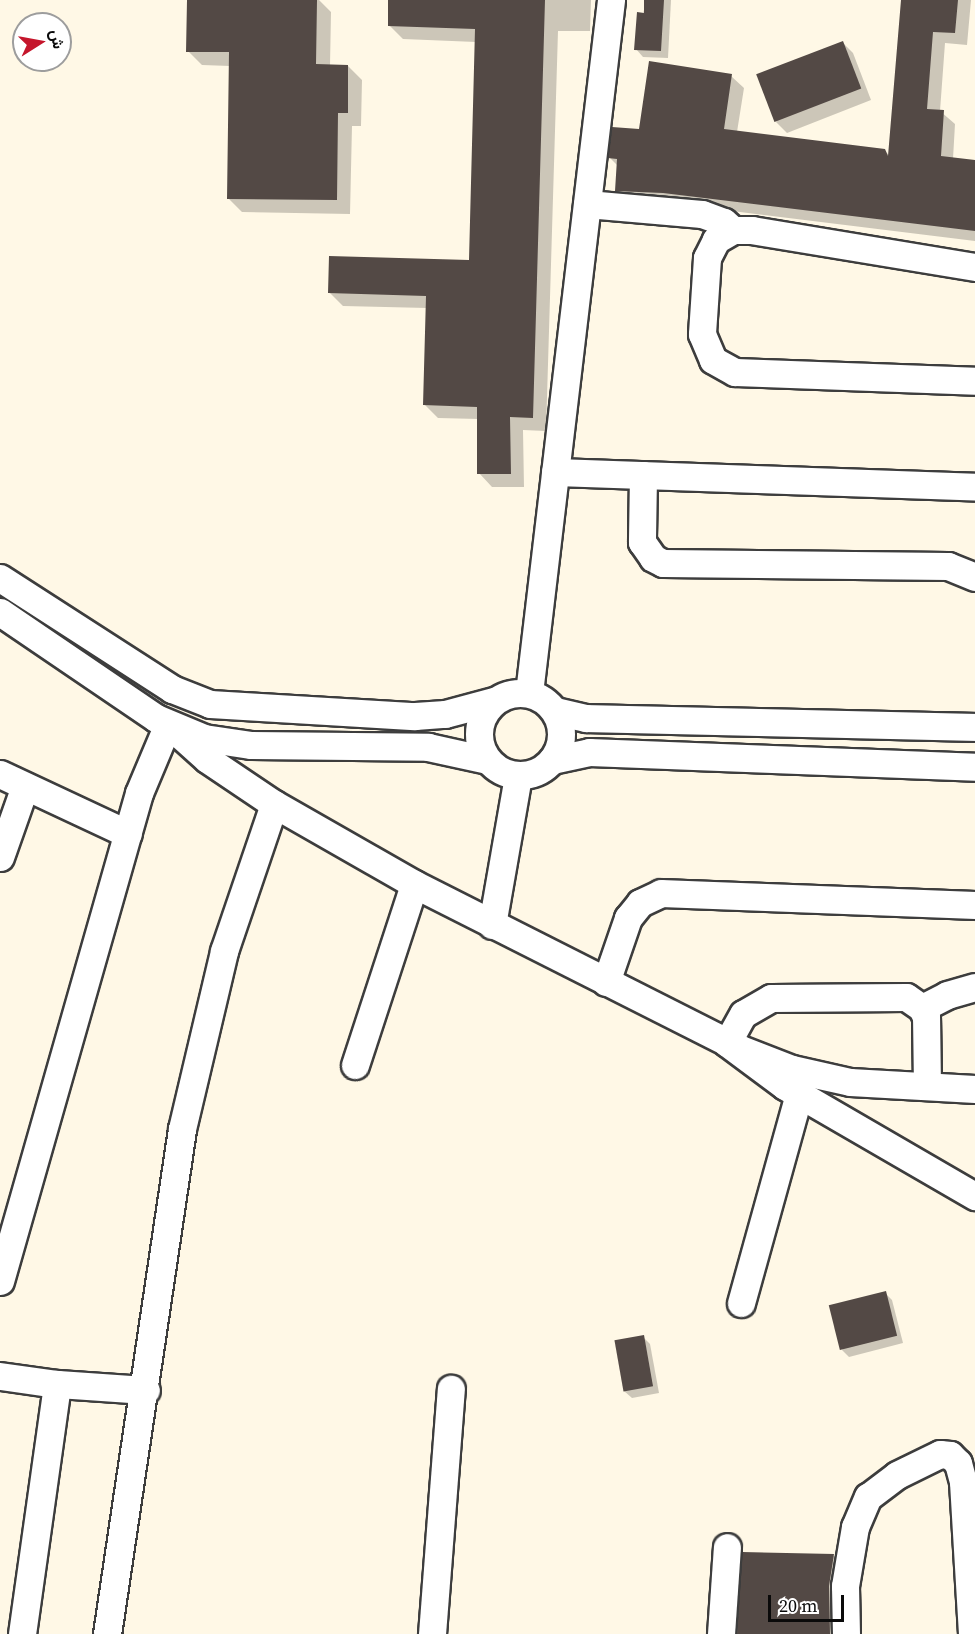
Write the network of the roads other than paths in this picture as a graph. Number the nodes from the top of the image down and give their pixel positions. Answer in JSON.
{"nodes":[{"id":1,"x":610,"y":0,"type":"edge"},
{"id":2,"x":587,"y":204,"type":"junction"},
{"id":3,"x":733,"y":230,"type":"junction"},
{"id":4,"x":975,"y":267,"type":"edge"},
{"id":5,"x":975,"y":381,"type":"edge"},
{"id":6,"x":555,"y":472,"type":"junction"},
{"id":7,"x":643,"y":475,"type":"junction"},
{"id":8,"x":975,"y":487,"type":"edge"},
{"id":9,"x":975,"y":577,"type":"edge"},
{"id":10,"x":0,"y":578,"type":"edge"},
{"id":11,"x":0,"y":612,"type":"edge"},
{"id":12,"x":529,"y":693,"type":"junction"},
{"id":13,"x":495,"y":701,"type":"junction"},
{"id":14,"x":555,"y":711,"type":"junction"},
{"id":15,"x":168,"y":724,"type":"junction"},
{"id":16,"x":975,"y":727,"type":"edge"},
{"id":17,"x":487,"y":760,"type":"junction"},
{"id":18,"x":552,"y":760,"type":"junction"},
{"id":19,"x":975,"y":767,"type":"edge"},
{"id":20,"x":0,"y":774,"type":"edge"},
{"id":21,"x":518,"y":776,"type":"junction"},
{"id":22,"x":25,"y":786,"type":"junction"},
{"id":23,"x":274,"y":804,"type":"junction"},
{"id":24,"x":128,"y":834,"type":"junction"},
{"id":25,"x":0,"y":857,"type":"edge"},
{"id":26,"x":414,"y":884,"type":"junction"},
{"id":27,"x":975,"y":904,"type":"edge"},
{"id":28,"x":492,"y":925,"type":"junction"},
{"id":29,"x":606,"y":982,"type":"junction"},
{"id":30,"x":975,"y":987,"type":"edge"},
{"id":31,"x":922,"y":1008,"type":"junction"},
{"id":32,"x":727,"y":1043,"type":"junction"},
{"id":33,"x":355,"y":1065,"type":"dead end"},
{"id":34,"x":802,"y":1084,"type":"junction"},
{"id":35,"x":927,"y":1086,"type":"junction"},
{"id":36,"x":975,"y":1089,"type":"edge"},
{"id":37,"x":975,"y":1196,"type":"edge"},
{"id":38,"x":0,"y":1281,"type":"edge"},
{"id":39,"x":741,"y":1303,"type":"dead end"},
{"id":40,"x":0,"y":1376,"type":"edge"},
{"id":41,"x":57,"y":1384,"type":"junction"},
{"id":42,"x":451,"y":1389,"type":"dead end"},
{"id":43,"x":146,"y":1390,"type":"junction"},
{"id":44,"x":727,"y":1547,"type":"dead end"},
{"id":45,"x":22,"y":1634,"type":"edge"},
{"id":46,"x":107,"y":1634,"type":"edge"},
{"id":47,"x":432,"y":1634,"type":"edge"},
{"id":48,"x":720,"y":1634,"type":"edge"},
{"id":49,"x":846,"y":1634,"type":"edge"},
{"id":50,"x":972,"y":1634,"type":"edge"}],
"edges":[{"from":1,"to":2,"type":"street"},
{"from":2,"to":3,"type":"street"},
{"from":2,"to":6,"type":"street"},
{"from":3,"to":4,"type":"street"},
{"from":3,"to":5,"type":"street"},
{"from":6,"to":7,"type":"street"},
{"from":6,"to":12,"type":"street"},
{"from":7,"to":8,"type":"street"},
{"from":7,"to":9,"type":"street"},
{"from":10,"to":13,"type":"street"},
{"from":11,"to":15,"type":"street"},
{"from":12,"to":13,"type":"street"},
{"from":12,"to":14,"type":"street"},
{"from":13,"to":17,"type":"street"},
{"from":14,"to":16,"type":"street"},
{"from":14,"to":18,"type":"street"},
{"from":15,"to":17,"type":"street"},
{"from":15,"to":23,"type":"street"},
{"from":15,"to":24,"type":"street"},
{"from":17,"to":21,"type":"street"},
{"from":18,"to":19,"type":"street"},
{"from":18,"to":21,"type":"street"},
{"from":20,"to":22,"type":"street"},
{"from":21,"to":28,"type":"street"},
{"from":22,"to":24,"type":"street"},
{"from":22,"to":25,"type":"street"},
{"from":23,"to":26,"type":"street"},
{"from":23,"to":43,"type":"street"},
{"from":24,"to":38,"type":"street"},
{"from":26,"to":28,"type":"street"},
{"from":26,"to":33,"type":"street"},
{"from":27,"to":29,"type":"street"},
{"from":28,"to":29,"type":"street"},
{"from":29,"to":32,"type":"street"},
{"from":30,"to":31,"type":"street"},
{"from":31,"to":32,"type":"street"},
{"from":31,"to":35,"type":"street"},
{"from":32,"to":34,"type":"street"},
{"from":34,"to":35,"type":"street"},
{"from":34,"to":37,"type":"street"},
{"from":34,"to":39,"type":"street"},
{"from":35,"to":36,"type":"street"},
{"from":40,"to":41,"type":"street"},
{"from":41,"to":43,"type":"street"},
{"from":41,"to":45,"type":"street"},
{"from":42,"to":47,"type":"street"},
{"from":43,"to":46,"type":"street"},
{"from":44,"to":48,"type":"street"},
{"from":49,"to":50,"type":"street"}]}
